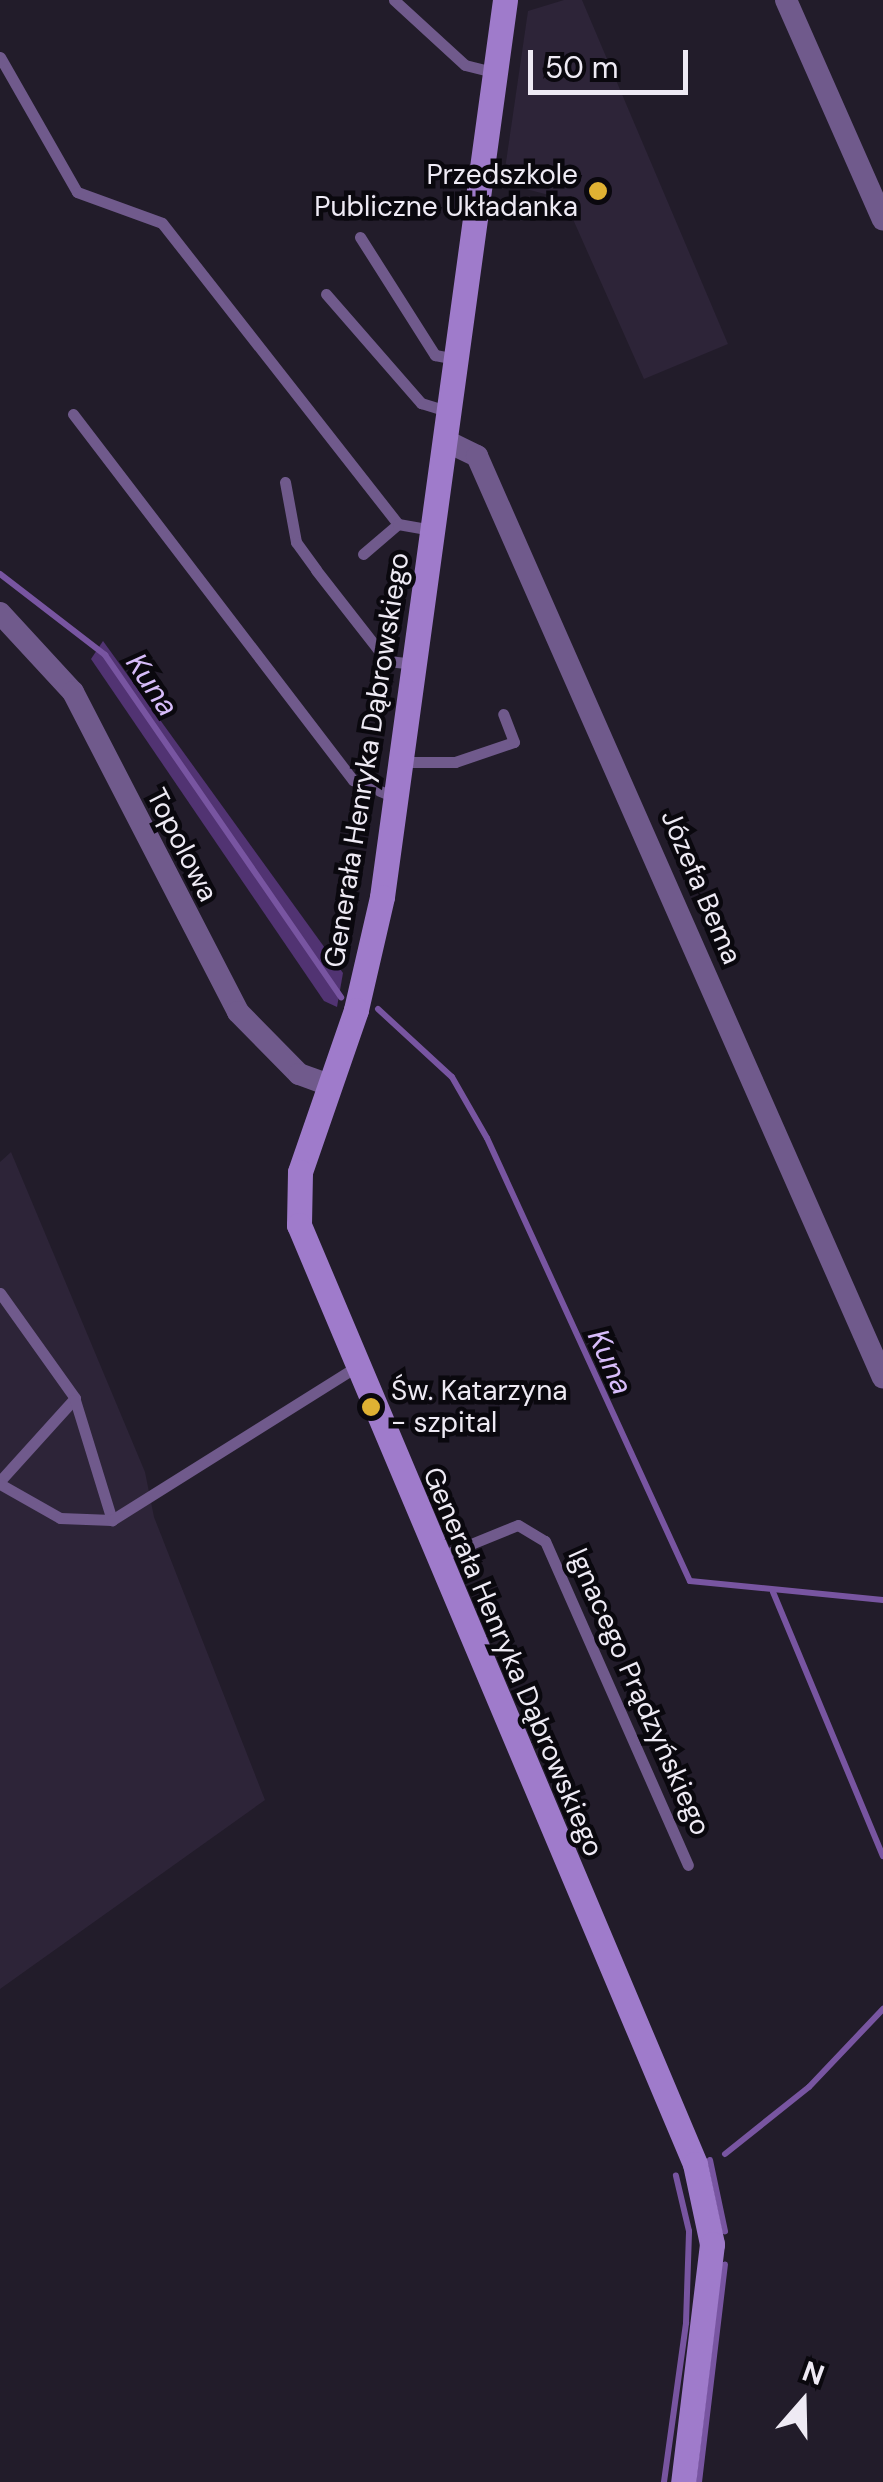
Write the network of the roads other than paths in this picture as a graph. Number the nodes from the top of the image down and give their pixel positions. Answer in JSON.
{"nodes":[{"id":1,"x":394,"y":0,"type":"edge"},
{"id":2,"x":504,"y":0,"type":"edge"},
{"id":3,"x":786,"y":0,"type":"edge"},
{"id":4,"x":0,"y":57,"type":"edge"},
{"id":5,"x":494,"y":72,"type":"junction"},
{"id":6,"x":883,"y":220,"type":"edge"},
{"id":7,"x":360,"y":237,"type":"dead end"},
{"id":8,"x":326,"y":294,"type":"dead end"},
{"id":9,"x":456,"y":359,"type":"junction"},
{"id":10,"x":448,"y":410,"type":"junction"},
{"id":11,"x":72,"y":414,"type":"dead end"},
{"id":12,"x":444,"y":440,"type":"junction"},
{"id":13,"x":284,"y":482,"type":"dead end"},
{"id":14,"x":398,"y":524,"type":"junction"},
{"id":15,"x":433,"y":530,"type":"junction"},
{"id":16,"x":363,"y":554,"type":"dead end"},
{"id":17,"x":0,"y":613,"type":"edge"},
{"id":18,"x":416,"y":664,"type":"junction"},
{"id":19,"x":503,"y":714,"type":"dead end"},
{"id":20,"x":402,"y":762,"type":"junction"},
{"id":21,"x":396,"y":798,"type":"junction"},
{"id":22,"x":329,"y":1085,"type":"junction"},
{"id":23,"x":0,"y":1293,"type":"edge"},
{"id":24,"x":354,"y":1370,"type":"junction"},
{"id":25,"x":883,"y":1378,"type":"edge"},
{"id":26,"x":74,"y":1398,"type":"junction"},
{"id":27,"x":0,"y":1482,"type":"edge"},
{"id":28,"x":112,"y":1520,"type":"junction"},
{"id":29,"x":435,"y":1558,"type":"junction"},
{"id":30,"x":688,"y":1865,"type":"dead end"},
{"id":31,"x":683,"y":2482,"type":"edge"}],
"edges":[{"from":1,"to":5,"type":"lane"},
{"from":2,"to":5,"type":"street","name":"Generała Henryka Dąbrowskiego"},
{"from":3,"to":6,"type":"street"},
{"from":4,"to":14,"type":"lane"},
{"from":5,"to":9,"type":"street","name":"Generała Henryka Dąbrowskiego"},
{"from":7,"to":9,"type":"lane"},
{"from":8,"to":10,"type":"lane"},
{"from":9,"to":10,"type":"street","name":"Generała Henryka Dąbrowskiego"},
{"from":10,"to":12,"type":"street","name":"Generała Henryka Dąbrowskiego"},
{"from":11,"to":21,"type":"lane"},
{"from":12,"to":15,"type":"street","name":"Generała Henryka Dąbrowskiego"},
{"from":12,"to":25,"type":"street","name":"Józefa Bema"},
{"from":13,"to":18,"type":"lane"},
{"from":14,"to":15,"type":"lane"},
{"from":14,"to":16,"type":"lane"},
{"from":15,"to":18,"type":"street","name":"Generała Henryka Dąbrowskiego"},
{"from":17,"to":22,"type":"street","name":"Topolowa"},
{"from":18,"to":20,"type":"street","name":"Generała Henryka Dąbrowskiego"},
{"from":19,"to":20,"type":"lane"},
{"from":20,"to":21,"type":"street","name":"Generała Henryka Dąbrowskiego"},
{"from":21,"to":22,"type":"street","name":"Generała Henryka Dąbrowskiego"},
{"from":22,"to":24,"type":"street","name":"Generała Henryka Dąbrowskiego"},
{"from":23,"to":26,"type":"lane"},
{"from":24,"to":28,"type":"lane"},
{"from":24,"to":29,"type":"street","name":"Generała Henryka Dąbrowskiego"},
{"from":26,"to":27,"type":"lane"},
{"from":26,"to":28,"type":"lane"},
{"from":27,"to":28,"type":"lane"},
{"from":29,"to":30,"type":"lane","name":"Ignacego Prądzyńskiego"},
{"from":29,"to":31,"type":"street","name":"Generała Henryka Dąbrowskiego"}]}
